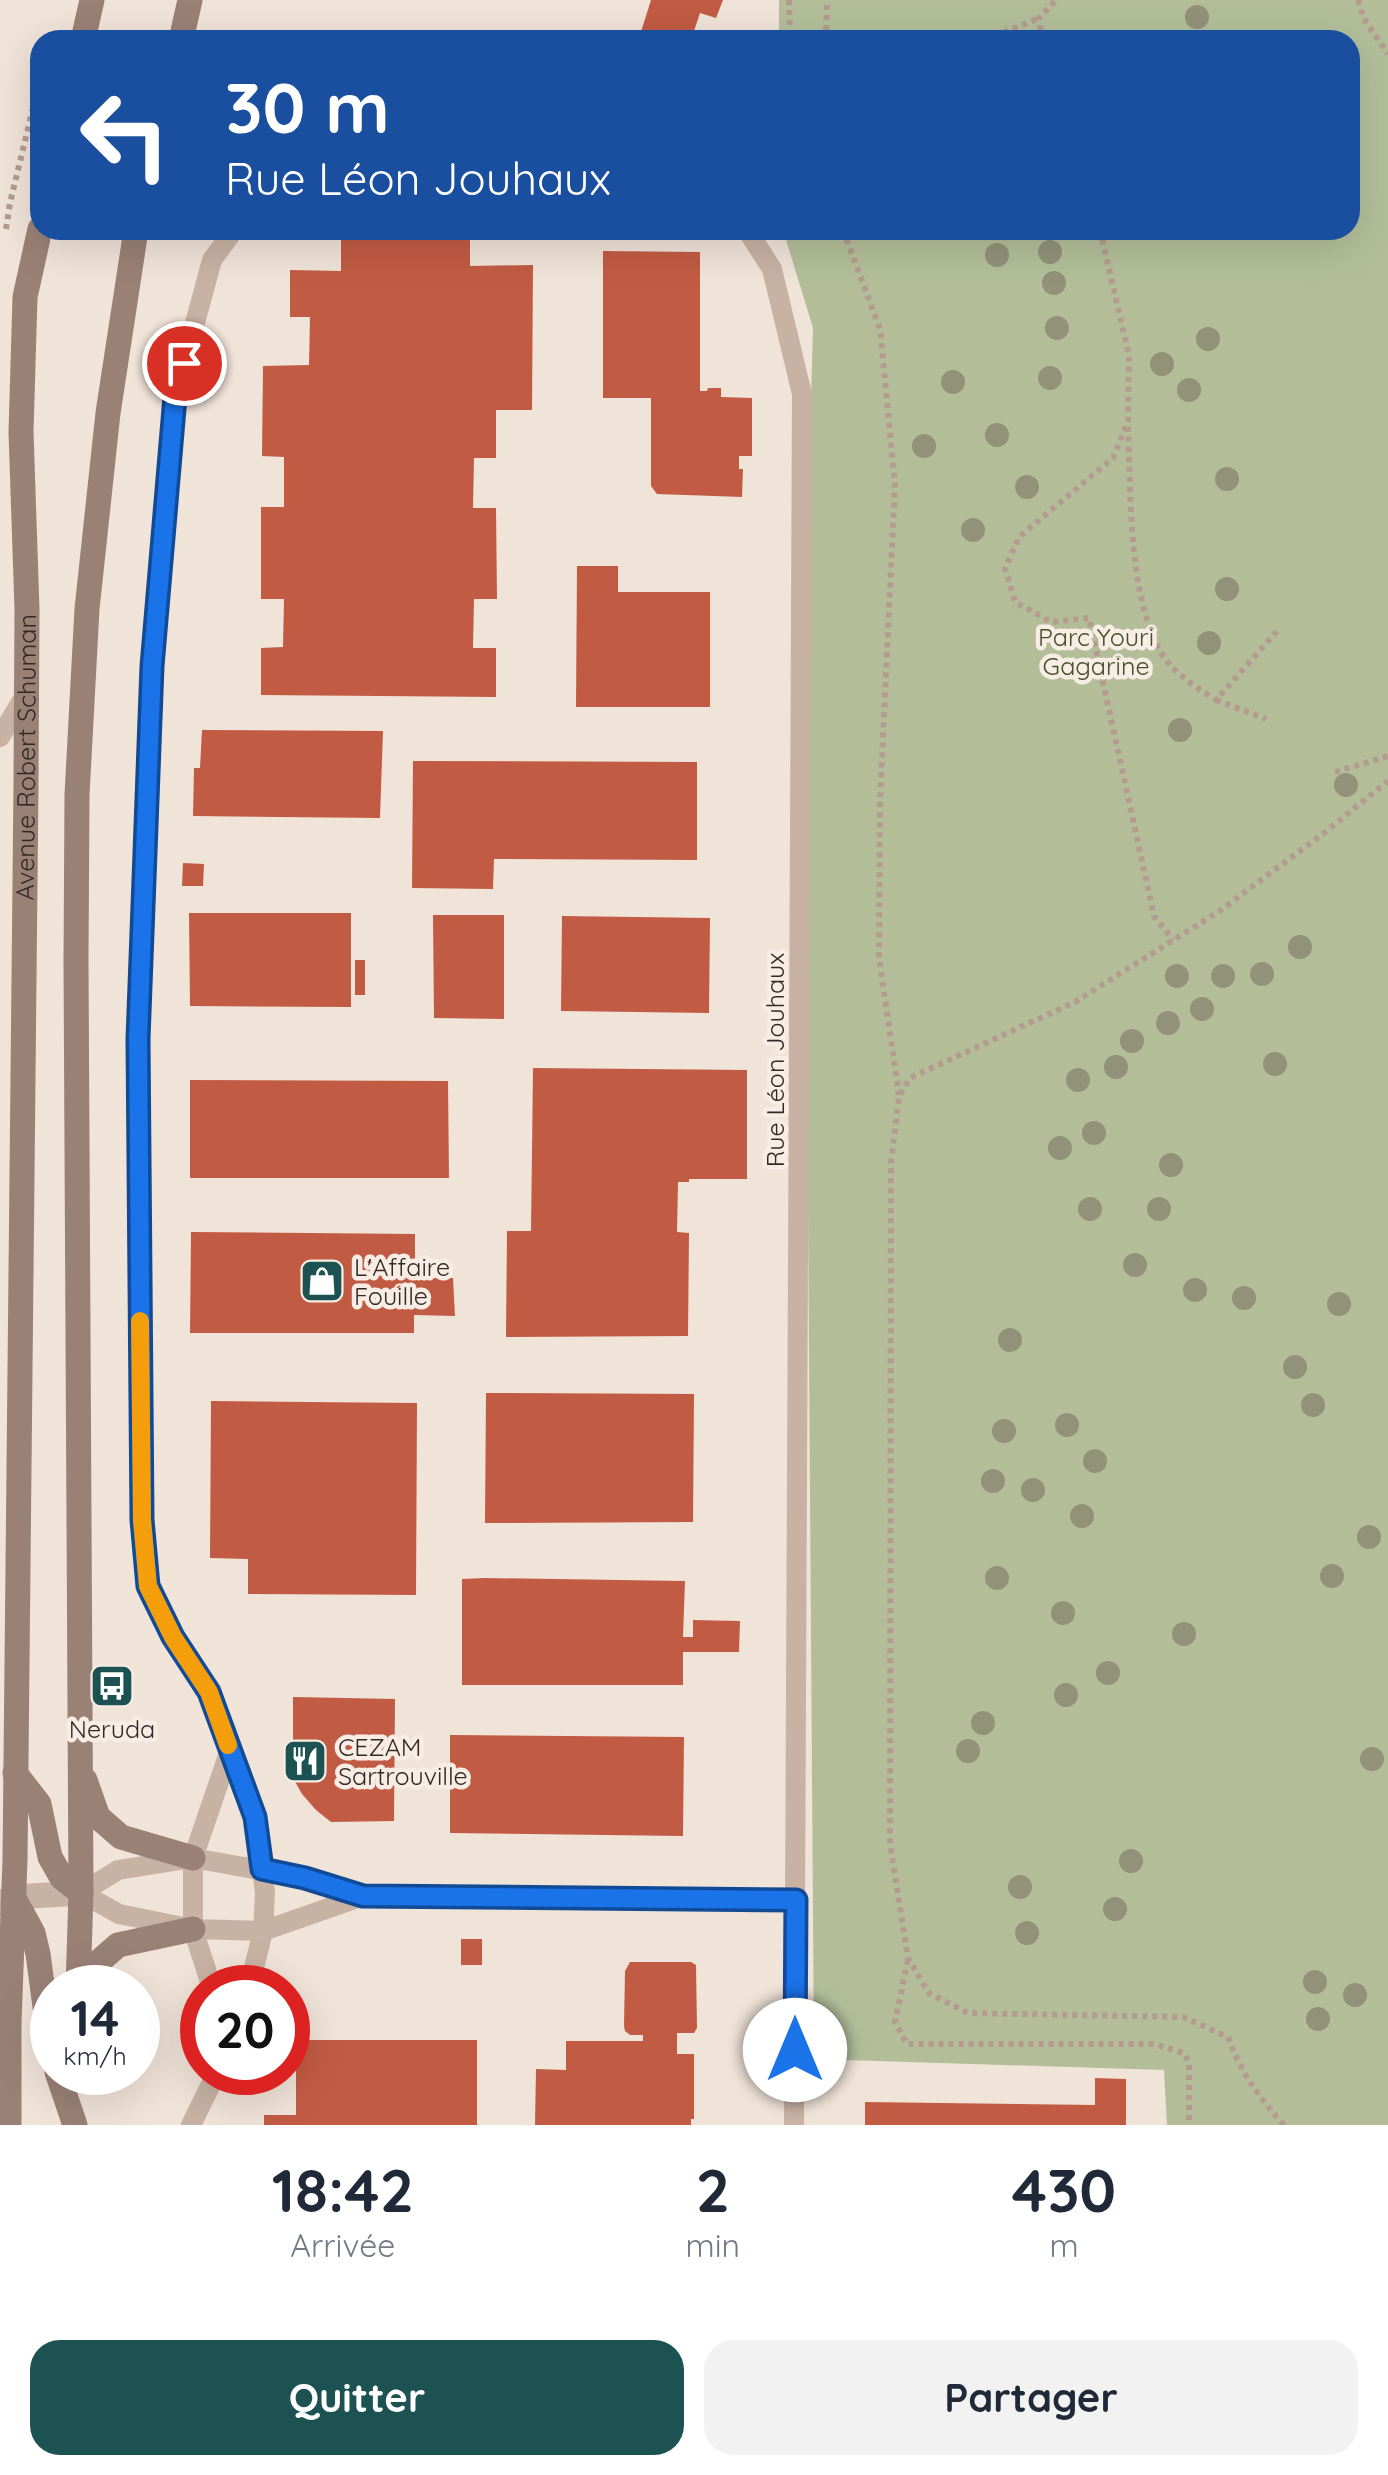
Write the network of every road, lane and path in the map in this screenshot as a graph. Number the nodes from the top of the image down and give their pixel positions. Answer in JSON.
{"nodes":[{"id":1,"x":92,"y":0,"type":"edge"},
{"id":2,"x":790,"y":0,"type":"edge"},
{"id":3,"x":827,"y":0,"type":"edge"},
{"id":4,"x":1056,"y":0,"type":"edge"},
{"id":5,"x":1358,"y":0,"type":"edge"},
{"id":6,"x":190,"y":1,"type":"edge"},
{"id":7,"x":1039,"y":18,"type":"junction"},
{"id":8,"x":84,"y":30,"type":"edge"},
{"id":9,"x":183,"y":30,"type":"edge"},
{"id":10,"x":790,"y":30,"type":"edge"},
{"id":11,"x":826,"y":30,"type":"edge"},
{"id":12,"x":1010,"y":30,"type":"edge"},
{"id":13,"x":1041,"y":30,"type":"edge"},
{"id":14,"x":1388,"y":54,"type":"edge"},
{"id":15,"x":30,"y":120,"type":"edge"},
{"id":16,"x":5,"y":238,"type":"dead end"},
{"id":17,"x":38,"y":240,"type":"edge"},
{"id":18,"x":134,"y":240,"type":"edge"},
{"id":19,"x":227,"y":240,"type":"edge"},
{"id":20,"x":752,"y":240,"type":"edge"},
{"id":21,"x":847,"y":240,"type":"edge"},
{"id":22,"x":1102,"y":240,"type":"edge"},
{"id":23,"x":1128,"y":421,"type":"junction"},
{"id":24,"x":1278,"y":630,"type":"dead end"},
{"id":25,"x":26,"y":694,"type":"junction"},
{"id":26,"x":1216,"y":700,"type":"junction"},
{"id":27,"x":1266,"y":719,"type":"dead end"},
{"id":28,"x":0,"y":737,"type":"edge"},
{"id":29,"x":1388,"y":756,"type":"edge"},
{"id":30,"x":1335,"y":772,"type":"dead end"},
{"id":31,"x":1388,"y":781,"type":"edge"},
{"id":32,"x":1173,"y":940,"type":"junction"},
{"id":33,"x":899,"y":1096,"type":"junction"},
{"id":34,"x":230,"y":1750,"type":"junction"},
{"id":35,"x":79,"y":1766,"type":"junction"},
{"id":36,"x":15,"y":1774,"type":"junction"},
{"id":37,"x":0,"y":1796,"type":"edge"},
{"id":38,"x":193,"y":1858,"type":"junction"},
{"id":39,"x":262,"y":1869,"type":"junction"},
{"id":40,"x":81,"y":1894,"type":"junction"},
{"id":41,"x":363,"y":1896,"type":"junction"},
{"id":42,"x":5,"y":1897,"type":"edge"},
{"id":43,"x":796,"y":1900,"type":"junction"},
{"id":44,"x":193,"y":1930,"type":"junction"},
{"id":45,"x":263,"y":1931,"type":"junction"},
{"id":46,"x":908,"y":1958,"type":"junction"},
{"id":47,"x":38,"y":1965,"type":"edge"},
{"id":48,"x":79,"y":1965,"type":"edge"},
{"id":49,"x":97,"y":1965,"type":"edge"},
{"id":50,"x":204,"y":1965,"type":"edge"},
{"id":51,"x":255,"y":1965,"type":"edge"},
{"id":52,"x":5,"y":2015,"type":"edge"},
{"id":53,"x":65,"y":2095,"type":"edge"},
{"id":54,"x":77,"y":2095,"type":"edge"},
{"id":55,"x":205,"y":2095,"type":"edge"},
{"id":56,"x":9,"y":2125,"type":"edge"},
{"id":57,"x":76,"y":2125,"type":"edge"},
{"id":58,"x":191,"y":2125,"type":"edge"},
{"id":59,"x":794,"y":2125,"type":"edge"},
{"id":60,"x":1189,"y":2125,"type":"edge"},
{"id":61,"x":1284,"y":2125,"type":"edge"}],
"edges":[{"from":1,"to":8,"type":"main road"},
{"from":2,"to":10,"type":"path"},
{"from":3,"to":11,"type":"path"},
{"from":4,"to":7,"type":"path"},
{"from":5,"to":14,"type":"path"},
{"from":6,"to":9,"type":"main road"},
{"from":7,"to":12,"type":"path"},
{"from":7,"to":13,"type":"path"},
{"from":15,"to":16,"type":"path"},
{"from":17,"to":25,"type":"main road","name":"Avenue Robert Schuman"},
{"from":18,"to":35,"type":"main road"},
{"from":19,"to":34,"type":"lane"},
{"from":20,"to":43,"type":"lane","name":"Rue Léon Jouhaux"},
{"from":21,"to":33,"type":"path"},
{"from":22,"to":23,"type":"path"},
{"from":23,"to":26,"type":"path"},
{"from":23,"to":32,"type":"path"},
{"from":24,"to":26,"type":"path"},
{"from":25,"to":28,"type":"lane"},
{"from":25,"to":36,"type":"main road","name":"Avenue Robert Schuman"},
{"from":26,"to":27,"type":"path"},
{"from":29,"to":30,"type":"path"},
{"from":31,"to":32,"type":"path"},
{"from":32,"to":33,"type":"path"},
{"from":33,"to":46,"type":"path"},
{"from":34,"to":38,"type":"lane"},
{"from":34,"to":39,"type":"lane"},
{"from":35,"to":38,"type":"main road"},
{"from":35,"to":40,"type":"main road"},
{"from":36,"to":37,"type":"main road"},
{"from":36,"to":40,"type":"main road"},
{"from":36,"to":42,"type":"main road","name":"Avenue Robert Schuman"},
{"from":38,"to":39,"type":"lane"},
{"from":38,"to":40,"type":"lane"},
{"from":38,"to":44,"type":"lane"},
{"from":39,"to":41,"type":"lane"},
{"from":39,"to":45,"type":"lane"},
{"from":40,"to":42,"type":"street"},
{"from":40,"to":44,"type":"lane"},
{"from":40,"to":48,"type":"main road"},
{"from":41,"to":43,"type":"lane"},
{"from":41,"to":45,"type":"lane"},
{"from":42,"to":47,"type":"main road"},
{"from":42,"to":52,"type":"main road","name":"Avenue Robert Schuman"},
{"from":43,"to":59,"type":"lane","name":"Rue Léon Jouhaux"},
{"from":44,"to":45,"type":"lane"},
{"from":44,"to":49,"type":"main road"},
{"from":44,"to":50,"type":"lane"},
{"from":45,"to":51,"type":"lane"},
{"from":46,"to":60,"type":"path"},
{"from":46,"to":61,"type":"path"},
{"from":52,"to":56,"type":"main road","name":"Avenue Robert Schuman"},
{"from":53,"to":57,"type":"main road"},
{"from":54,"to":57,"type":"main road"},
{"from":55,"to":58,"type":"lane"}]}
